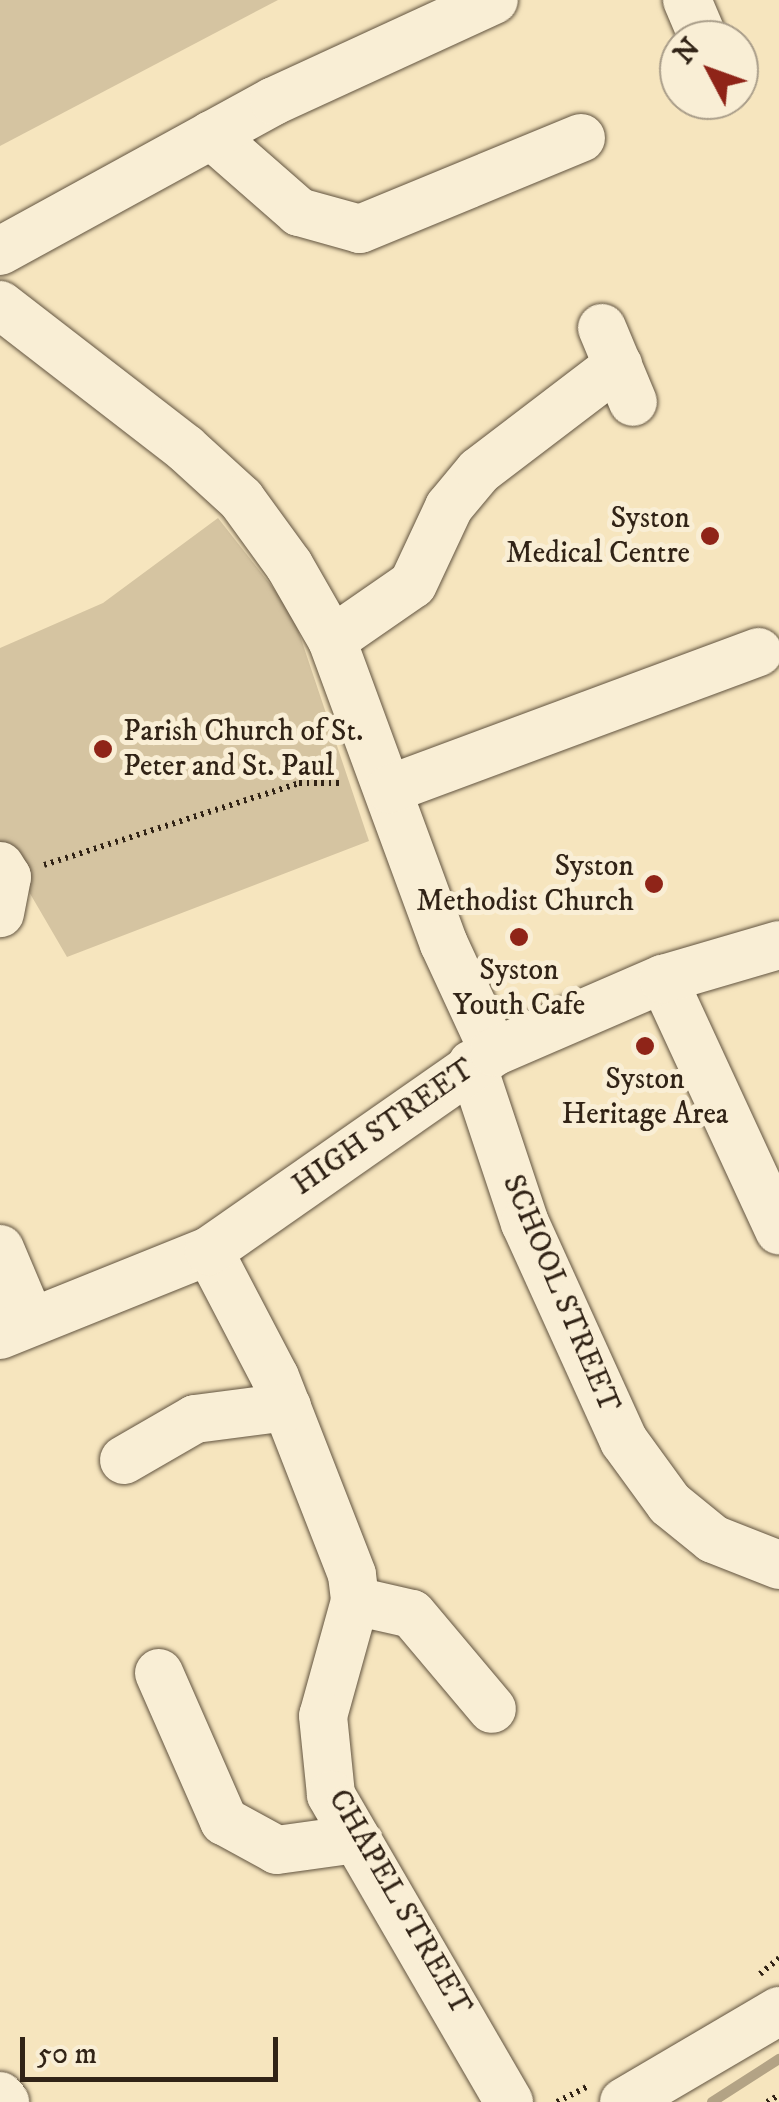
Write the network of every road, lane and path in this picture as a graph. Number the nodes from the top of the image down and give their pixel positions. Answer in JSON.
{"nodes":[{"id":1,"x":494,"y":0,"type":"edge"},
{"id":2,"x":211,"y":134,"type":"junction"},
{"id":3,"x":582,"y":138,"type":"dead end"},
{"id":4,"x":0,"y":250,"type":"edge"},
{"id":5,"x":0,"y":305,"type":"edge"},
{"id":6,"x":618,"y":365,"type":"dead end"},
{"id":7,"x":332,"y":640,"type":"junction"},
{"id":8,"x":758,"y":652,"type":"dead end"},
{"id":9,"x":390,"y":789,"type":"junction"},
{"id":10,"x":2,"y":885,"type":"edge"},
{"id":11,"x":779,"y":945,"type":"edge"},
{"id":12,"x":663,"y":979,"type":"junction"},
{"id":13,"x":483,"y":1058,"type":"junction"},
{"id":14,"x":779,"y":1230,"type":"edge"},
{"id":15,"x":0,"y":1249,"type":"edge"},
{"id":16,"x":209,"y":1251,"type":"junction"},
{"id":17,"x":15,"y":1328,"type":"edge"},
{"id":18,"x":287,"y":1407,"type":"junction"},
{"id":19,"x":124,"y":1460,"type":"dead end"},
{"id":20,"x":779,"y":1565,"type":"edge"},
{"id":21,"x":355,"y":1601,"type":"junction"},
{"id":22,"x":159,"y":1673,"type":"dead end"},
{"id":23,"x":492,"y":1709,"type":"dead end"},
{"id":24,"x":356,"y":1839,"type":"junction"},
{"id":25,"x":779,"y":2011,"type":"edge"},
{"id":26,"x":779,"y":2095,"type":"edge"},
{"id":27,"x":509,"y":2102,"type":"edge"},
{"id":28,"x":624,"y":2102,"type":"edge"},
{"id":29,"x":768,"y":2102,"type":"edge"}],
"edges":[{"from":1,"to":2,"type":"street"},
{"from":2,"to":3,"type":"street"},
{"from":2,"to":4,"type":"street"},
{"from":5,"to":7,"type":"street","name":"SCHOOL STREET"},
{"from":6,"to":7,"type":"street"},
{"from":7,"to":9,"type":"street","name":"SCHOOL STREET"},
{"from":8,"to":9,"type":"street"},
{"from":9,"to":10,"type":"path"},
{"from":9,"to":13,"type":"street","name":"SCHOOL STREET"},
{"from":11,"to":12,"type":"street","name":"HIGH STREET"},
{"from":12,"to":13,"type":"street","name":"HIGH STREET"},
{"from":12,"to":14,"type":"street"},
{"from":13,"to":16,"type":"street","name":"HIGH STREET"},
{"from":13,"to":20,"type":"street","name":"SCHOOL STREET"},
{"from":15,"to":17,"type":"street"},
{"from":16,"to":17,"type":"street","name":"HIGH STREET"},
{"from":16,"to":18,"type":"street"},
{"from":18,"to":19,"type":"street"},
{"from":18,"to":21,"type":"street"},
{"from":21,"to":23,"type":"street"},
{"from":21,"to":24,"type":"street","name":"CHAPEL STREET"},
{"from":22,"to":24,"type":"street"},
{"from":24,"to":27,"type":"street","name":"CHAPEL STREET"},
{"from":25,"to":28,"type":"street"},
{"from":26,"to":29,"type":"path"}]}
